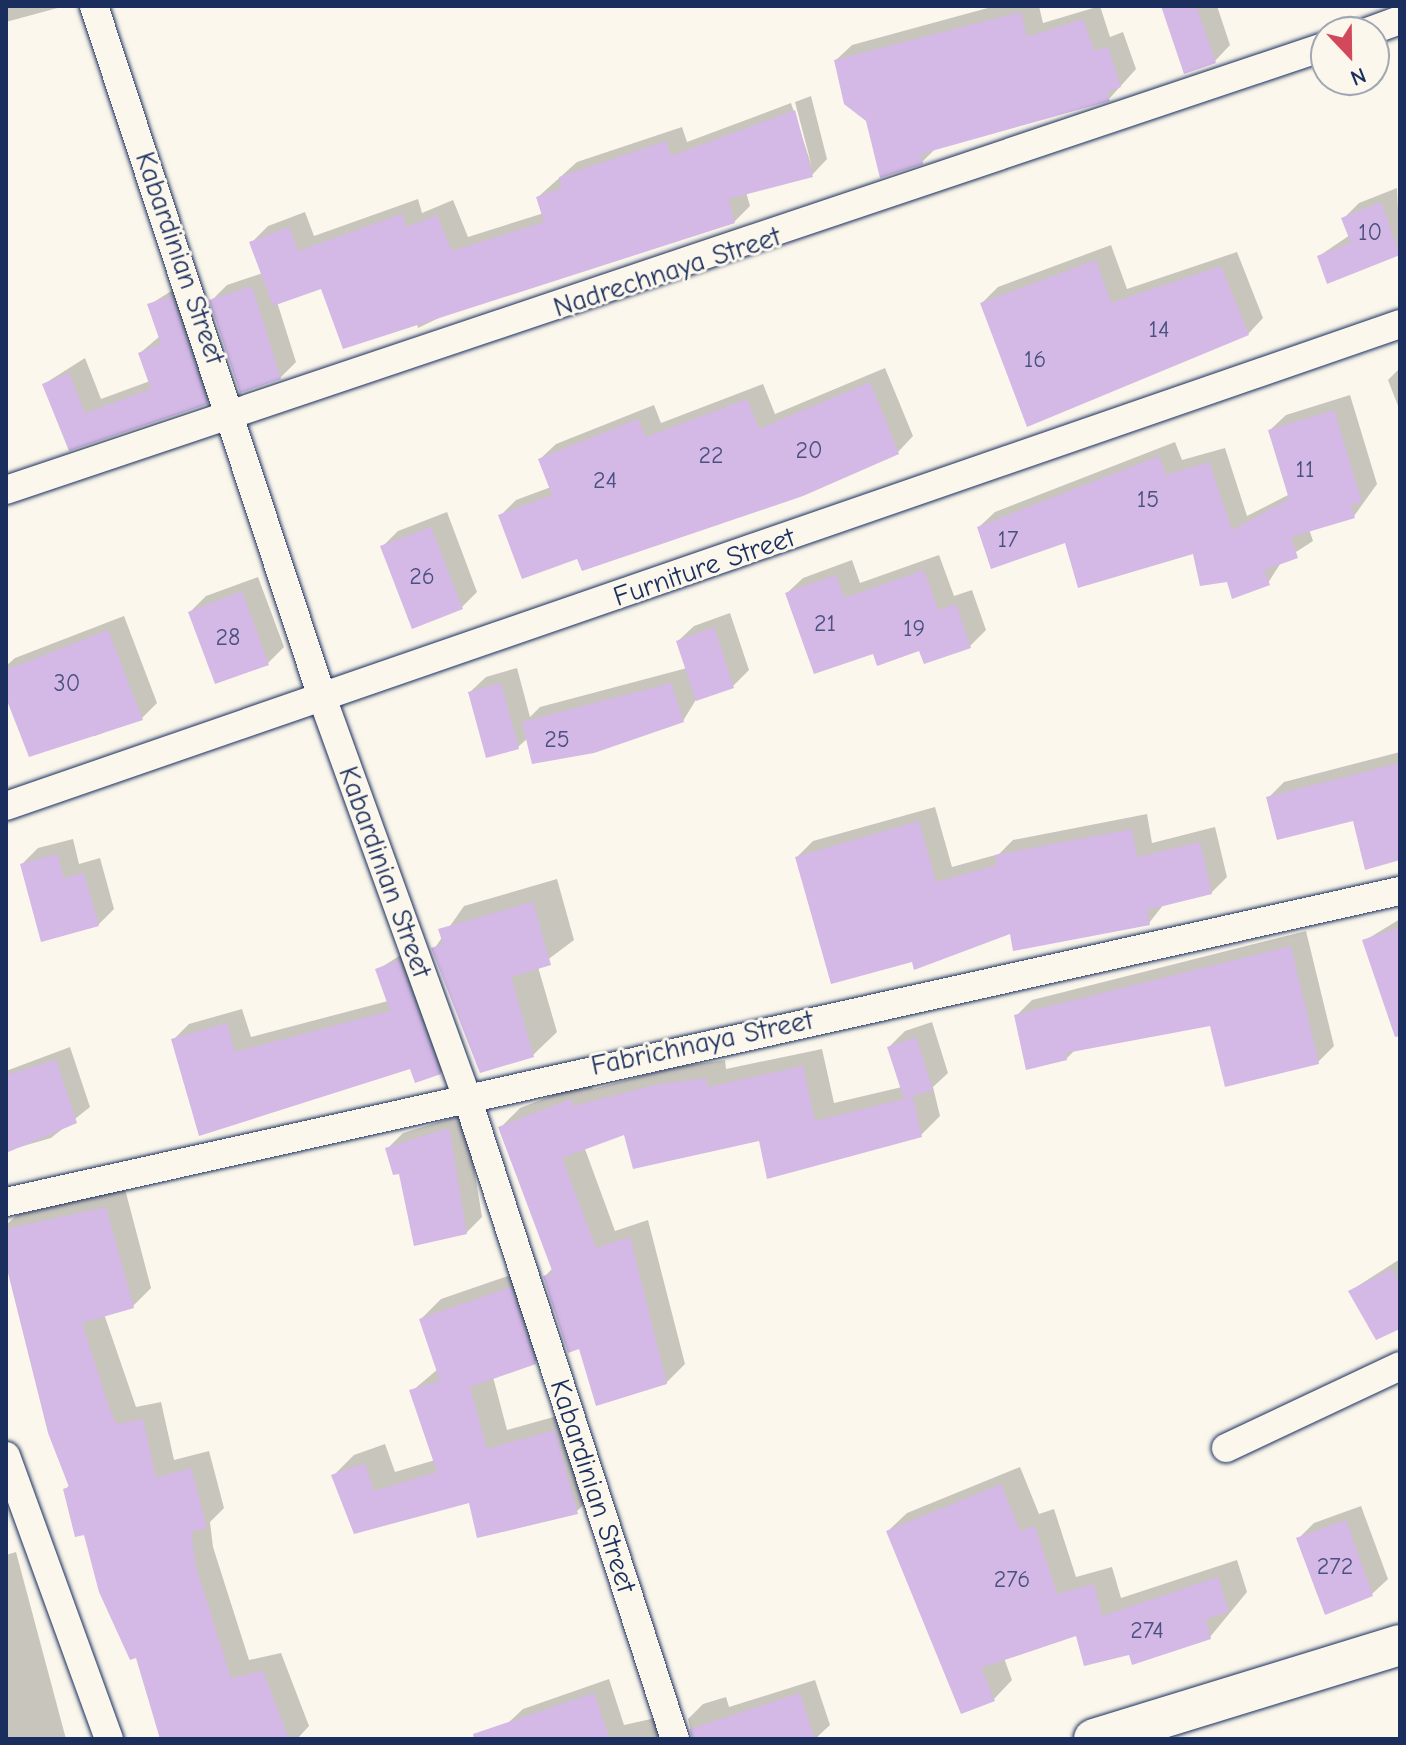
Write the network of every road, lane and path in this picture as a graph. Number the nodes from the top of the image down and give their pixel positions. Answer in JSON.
{"nodes":[{"id":1,"x":94,"y":6,"type":"edge"},
{"id":2,"x":1310,"y":51,"type":"edge"},
{"id":3,"x":1400,"y":324,"type":"edge"},
{"id":4,"x":235,"y":416,"type":"junction"},
{"id":5,"x":6,"y":490,"type":"edge"},
{"id":6,"x":323,"y":700,"type":"junction"},
{"id":7,"x":6,"y":806,"type":"edge"},
{"id":8,"x":1400,"y":891,"type":"edge"},
{"id":9,"x":466,"y":1094,"type":"junction"},
{"id":10,"x":6,"y":1202,"type":"edge"},
{"id":11,"x":1400,"y":1366,"type":"edge"},
{"id":12,"x":1226,"y":1448,"type":"dead end"},
{"id":13,"x":6,"y":1456,"type":"edge"},
{"id":14,"x":1400,"y":1645,"type":"edge"},
{"id":15,"x":109,"y":1739,"type":"edge"},
{"id":16,"x":675,"y":1739,"type":"edge"},
{"id":17,"x":1094,"y":1739,"type":"edge"}],
"edges":[{"from":1,"to":4,"type":"street","name":"Kabardinian Street"},
{"from":2,"to":4,"type":"street","name":"Nadrechnaya Street"},
{"from":3,"to":6,"type":"street","name":"Furniture Street"},
{"from":4,"to":5,"type":"street","name":"Nadrechnaya Street"},
{"from":4,"to":6,"type":"street","name":"Kabardinian Street"},
{"from":6,"to":7,"type":"street","name":"Furniture Street"},
{"from":6,"to":9,"type":"street","name":"Kabardinian Street"},
{"from":8,"to":9,"type":"street","name":"Fabrichnaya Street"},
{"from":9,"to":10,"type":"street","name":"Fabrichnaya Street"},
{"from":9,"to":16,"type":"street","name":"Kabardinian Street"},
{"from":11,"to":12,"type":"street"},
{"from":13,"to":15,"type":"street"},
{"from":14,"to":17,"type":"street"}]}
